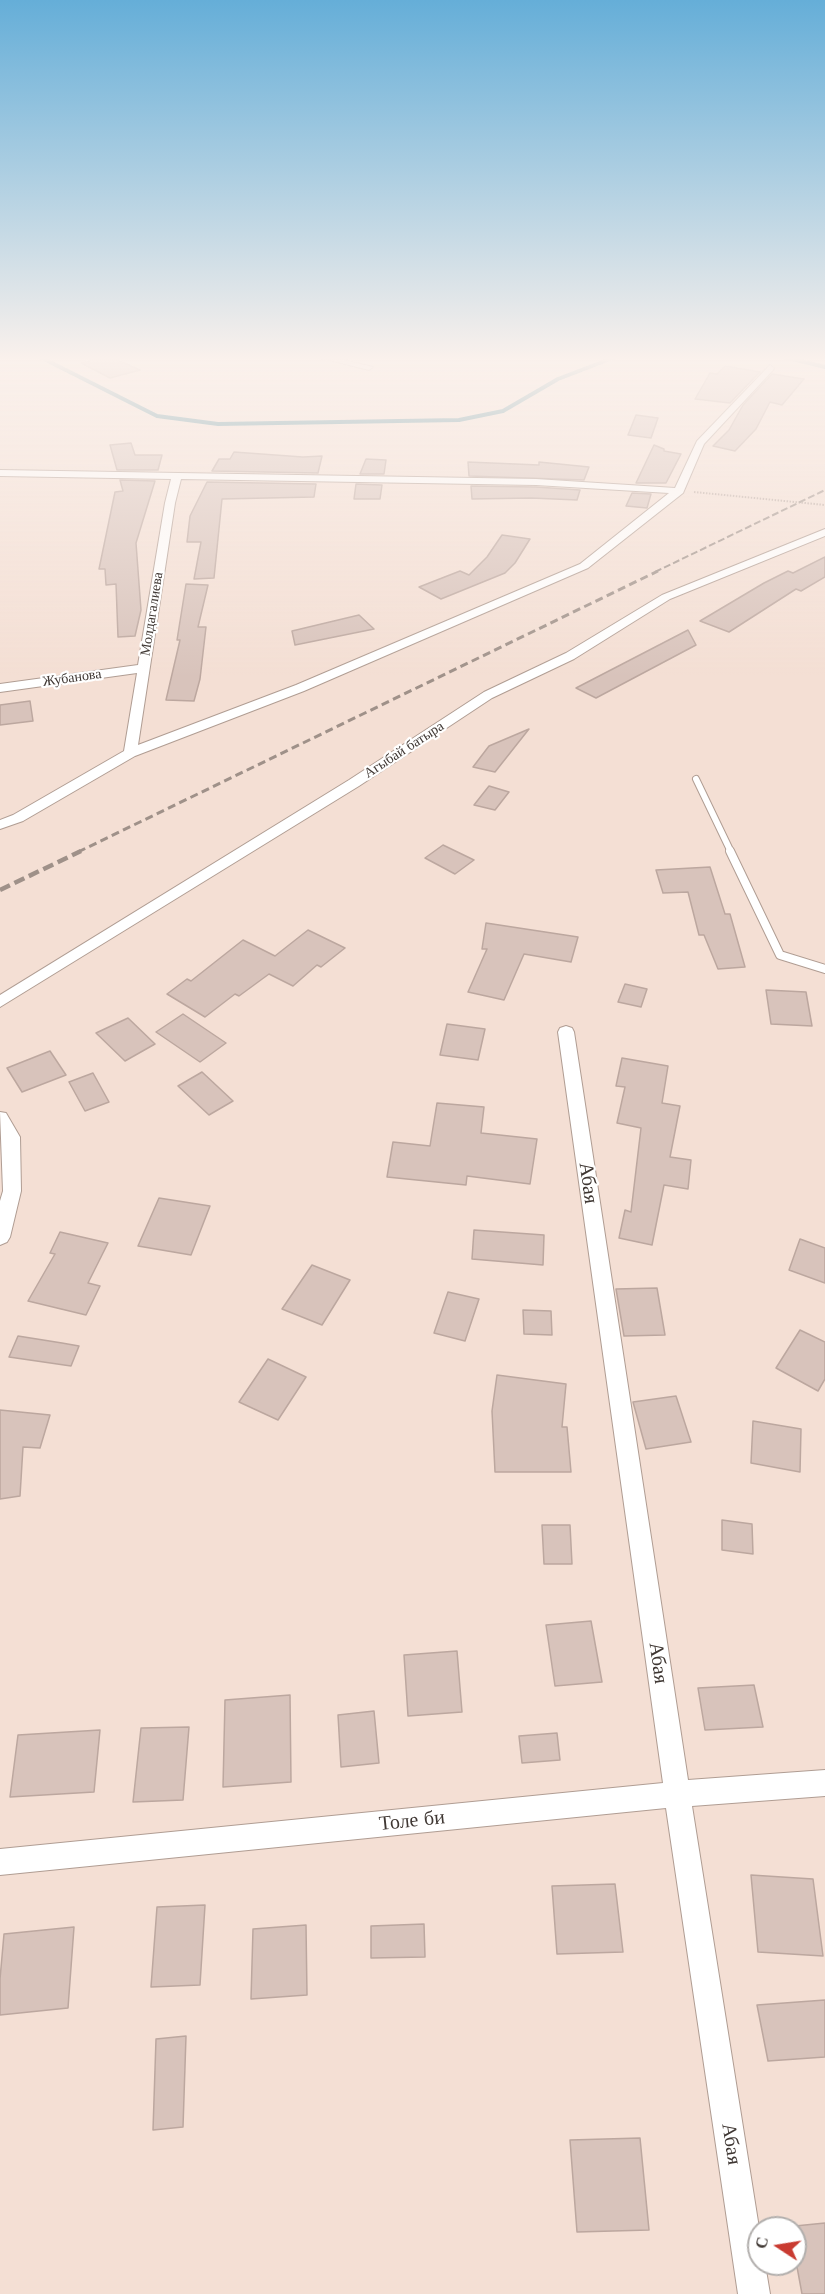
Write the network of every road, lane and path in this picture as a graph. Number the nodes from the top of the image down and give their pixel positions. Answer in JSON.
{"nodes":[{"id":1,"x":691,"y":463,"type":"edge"},
{"id":2,"x":0,"y":473,"type":"edge"},
{"id":3,"x":177,"y":475,"type":"junction"},
{"id":4,"x":679,"y":491,"type":"junction"},
{"id":5,"x":825,"y":505,"type":"edge"},
{"id":6,"x":825,"y":532,"type":"edge"},
{"id":7,"x":143,"y":668,"type":"junction"},
{"id":8,"x":0,"y":688,"type":"edge"},
{"id":9,"x":130,"y":753,"type":"junction"},
{"id":10,"x":696,"y":778,"type":"dead end"},
{"id":11,"x":0,"y":825,"type":"edge"},
{"id":12,"x":825,"y":969,"type":"edge"},
{"id":13,"x":0,"y":1002,"type":"edge"},
{"id":14,"x":566,"y":1032,"type":"dead end"},
{"id":15,"x":0,"y":1118,"type":"edge"},
{"id":16,"x":0,"y":1237,"type":"edge"},
{"id":17,"x":825,"y":1783,"type":"edge"},
{"id":18,"x":677,"y":1794,"type":"junction"},
{"id":19,"x":0,"y":1862,"type":"edge"},
{"id":20,"x":754,"y":2294,"type":"edge"}],
"edges":[{"from":1,"to":4,"type":"street"},
{"from":2,"to":3,"type":"street"},
{"from":3,"to":4,"type":"street"},
{"from":3,"to":7,"type":"street","name":"Молдагалиева"},
{"from":4,"to":5,"type":"path"},
{"from":4,"to":9,"type":"street"},
{"from":6,"to":13,"type":"street","name":"Агыбай батыра"},
{"from":7,"to":8,"type":"street","name":"Жубанова"},
{"from":7,"to":9,"type":"street","name":"Молдагалиева"},
{"from":9,"to":11,"type":"street"},
{"from":10,"to":12,"type":"lane"},
{"from":14,"to":18,"type":"street","name":"Абая"},
{"from":15,"to":16,"type":"street"},
{"from":17,"to":18,"type":"street","name":"Толе би"},
{"from":18,"to":19,"type":"street","name":"Толе би"},
{"from":18,"to":20,"type":"street","name":"Абая"}]}
